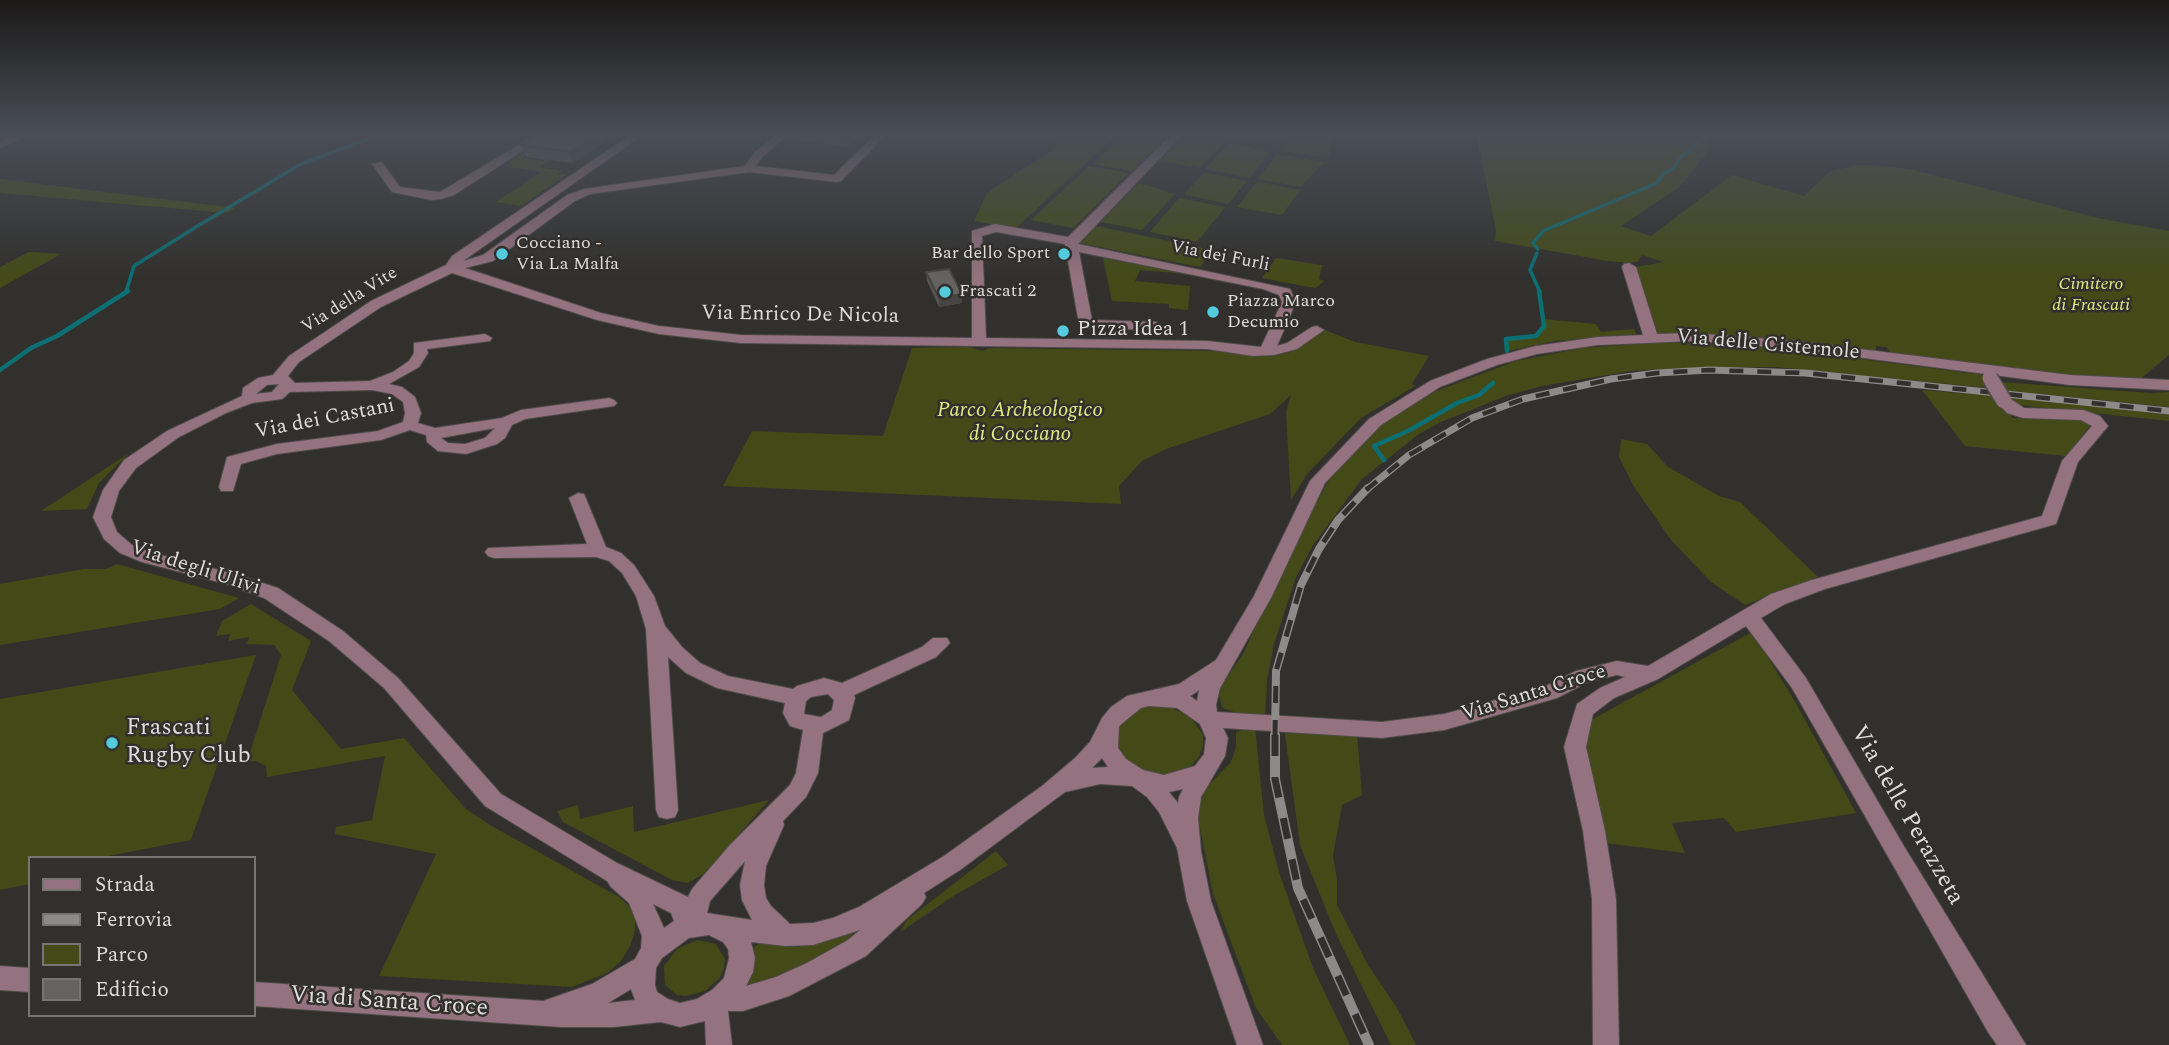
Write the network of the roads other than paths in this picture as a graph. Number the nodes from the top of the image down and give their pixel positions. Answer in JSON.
{"nodes":[{"id":1,"x":391,"y":183,"type":"edge"},
{"id":2,"x":465,"y":183,"type":"edge"},
{"id":3,"x":568,"y":183,"type":"edge"},
{"id":4,"x":610,"y":183,"type":"edge"},
{"id":5,"x":632,"y":183,"type":"joint"},
{"id":6,"x":1129,"y":183,"type":"edge"},
{"id":7,"x":1076,"y":248,"type":"junction"},
{"id":8,"x":1629,"y":267,"type":"dead end"},
{"id":9,"x":451,"y":268,"type":"junction"},
{"id":10,"x":1156,"y":326,"type":"dead end"},
{"id":11,"x":1317,"y":330,"type":"dead end"},
{"id":12,"x":485,"y":338,"type":"dead end"},
{"id":13,"x":1651,"y":338,"type":"junction"},
{"id":14,"x":979,"y":342,"type":"junction"},
{"id":15,"x":1267,"y":351,"type":"junction"},
{"id":16,"x":1987,"y":374,"type":"junction"},
{"id":17,"x":283,"y":384,"type":"junction"},
{"id":18,"x":372,"y":385,"type":"junction"},
{"id":19,"x":2169,"y":385,"type":"edge"},
{"id":20,"x":609,"y":403,"type":"dead end"},
{"id":21,"x":410,"y":425,"type":"junction"},
{"id":22,"x":227,"y":487,"type":"dead end"},
{"id":23,"x":578,"y":498,"type":"dead end"},
{"id":24,"x":599,"y":551,"type":"junction"},
{"id":25,"x":494,"y":552,"type":"dead end"},
{"id":26,"x":1749,"y":616,"type":"junction"},
{"id":27,"x":656,"y":629,"type":"junction"},
{"id":28,"x":940,"y":643,"type":"dead end"},
{"id":29,"x":1224,"y":662,"type":"junction"},
{"id":30,"x":1651,"y":674,"type":"junction"},
{"id":31,"x":841,"y":692,"type":"junction"},
{"id":32,"x":796,"y":698,"type":"junction"},
{"id":33,"x":1149,"y":698,"type":"junction"},
{"id":34,"x":1208,"y":719,"type":"junction"},
{"id":35,"x":1110,"y":724,"type":"junction"},
{"id":36,"x":814,"y":726,"type":"junction"},
{"id":37,"x":1203,"y":772,"type":"junction"},
{"id":38,"x":1137,"y":778,"type":"junction"},
{"id":39,"x":1050,"y":792,"type":"junction"},
{"id":40,"x":784,"y":806,"type":"junction"},
{"id":41,"x":667,"y":810,"type":"dead end"},
{"id":42,"x":1189,"y":851,"type":"junction"},
{"id":43,"x":952,"y":863,"type":"junction"},
{"id":44,"x":609,"y":870,"type":"junction"},
{"id":45,"x":690,"y":926,"type":"junction"},
{"id":46,"x":721,"y":927,"type":"junction"},
{"id":47,"x":785,"y":935,"type":"junction"},
{"id":48,"x":649,"y":959,"type":"junction"},
{"id":49,"x":0,"y":978,"type":"edge"},
{"id":50,"x":28,"y":980,"type":"edge"},
{"id":51,"x":256,"y":994,"type":"edge"},
{"id":52,"x":717,"y":1002,"type":"junction"},
{"id":53,"x":661,"y":1010,"type":"junction"},
{"id":54,"x":524,"y":1011,"type":"junction"},
{"id":55,"x":719,"y":1045,"type":"edge"},
{"id":56,"x":1250,"y":1045,"type":"edge"},
{"id":57,"x":1606,"y":1045,"type":"edge"},
{"id":58,"x":2013,"y":1045,"type":"edge"}],
"edges":[{"from":1,"to":2,"type":"street"},
{"from":3,"to":9,"type":"street"},
{"from":4,"to":5,"type":"street"},
{"from":5,"to":9,"type":"street"},
{"from":6,"to":7,"type":"street"},
{"from":7,"to":10,"type":"street"},
{"from":7,"to":14,"type":"street","name":"Via dei Furli"},
{"from":7,"to":15,"type":"street","name":"Via dei Furli"},
{"from":8,"to":13,"type":"street"},
{"from":9,"to":14,"type":"street","name":"Via Enrico De Nicola"},
{"from":9,"to":17,"type":"street","name":"Via della Vite"},
{"from":11,"to":15,"type":"street"},
{"from":12,"to":18,"type":"street"},
{"from":13,"to":16,"type":"street","name":"Via delle Cisternole"},
{"from":13,"to":29,"type":"street","name":"Via delle Cisternole"},
{"from":14,"to":15,"type":"street","name":"Via Enrico De Nicola"},
{"from":16,"to":19,"type":"street","name":"Via delle Cisternole"},
{"from":16,"to":26,"type":"street","bridge":true},
{"from":17,"to":18,"type":"street"},
{"from":17,"to":44,"type":"street","name":"Via degli Ulivi"},
{"from":18,"to":21,"type":"street"},
{"from":20,"to":21,"type":"street"},
{"from":21,"to":22,"type":"street","name":"Via dei Castani"},
{"from":23,"to":24,"type":"street"},
{"from":24,"to":25,"type":"street"},
{"from":24,"to":27,"type":"street"},
{"from":26,"to":30,"type":"street"},
{"from":26,"to":58,"type":"street","name":"Via delle Perazzeta"},
{"from":27,"to":32,"type":"street"},
{"from":27,"to":41,"type":"street"},
{"from":28,"to":31,"type":"street"},
{"from":29,"to":33,"type":"street","name":"Via delle Cisternole"},
{"from":29,"to":34,"type":"street","name":"Via delle Cisternole"},
{"from":30,"to":34,"type":"street","name":"Via Santa Croce"},
{"from":30,"to":57,"type":"street"},
{"from":31,"to":32,"type":"street"},
{"from":31,"to":36,"type":"street"},
{"from":32,"to":36,"type":"street"},
{"from":33,"to":34,"type":"street"},
{"from":33,"to":35,"type":"street"},
{"from":34,"to":37,"type":"street"},
{"from":35,"to":38,"type":"street"},
{"from":35,"to":39,"type":"street"},
{"from":36,"to":40,"type":"street"},
{"from":37,"to":38,"type":"street"},
{"from":37,"to":42,"type":"street"},
{"from":38,"to":39,"type":"street"},
{"from":38,"to":42,"type":"street"},
{"from":39,"to":43,"type":"street"},
{"from":40,"to":45,"type":"street"},
{"from":40,"to":47,"type":"street"},
{"from":42,"to":56,"type":"street"},
{"from":43,"to":47,"type":"street"},
{"from":43,"to":52,"type":"street"},
{"from":44,"to":45,"type":"street","name":"Via degli Ulivi"},
{"from":44,"to":48,"type":"street","name":"Via degli Ulivi"},
{"from":45,"to":46,"type":"street"},
{"from":45,"to":48,"type":"street"},
{"from":46,"to":47,"type":"street"},
{"from":46,"to":52,"type":"street"},
{"from":48,"to":53,"type":"street"},
{"from":48,"to":54,"type":"street"},
{"from":49,"to":50,"type":"street"},
{"from":51,"to":54,"type":"street","name":"Via di Santa Croce"},
{"from":52,"to":53,"type":"street"},
{"from":52,"to":55,"type":"street"},
{"from":53,"to":54,"type":"street"}]}
